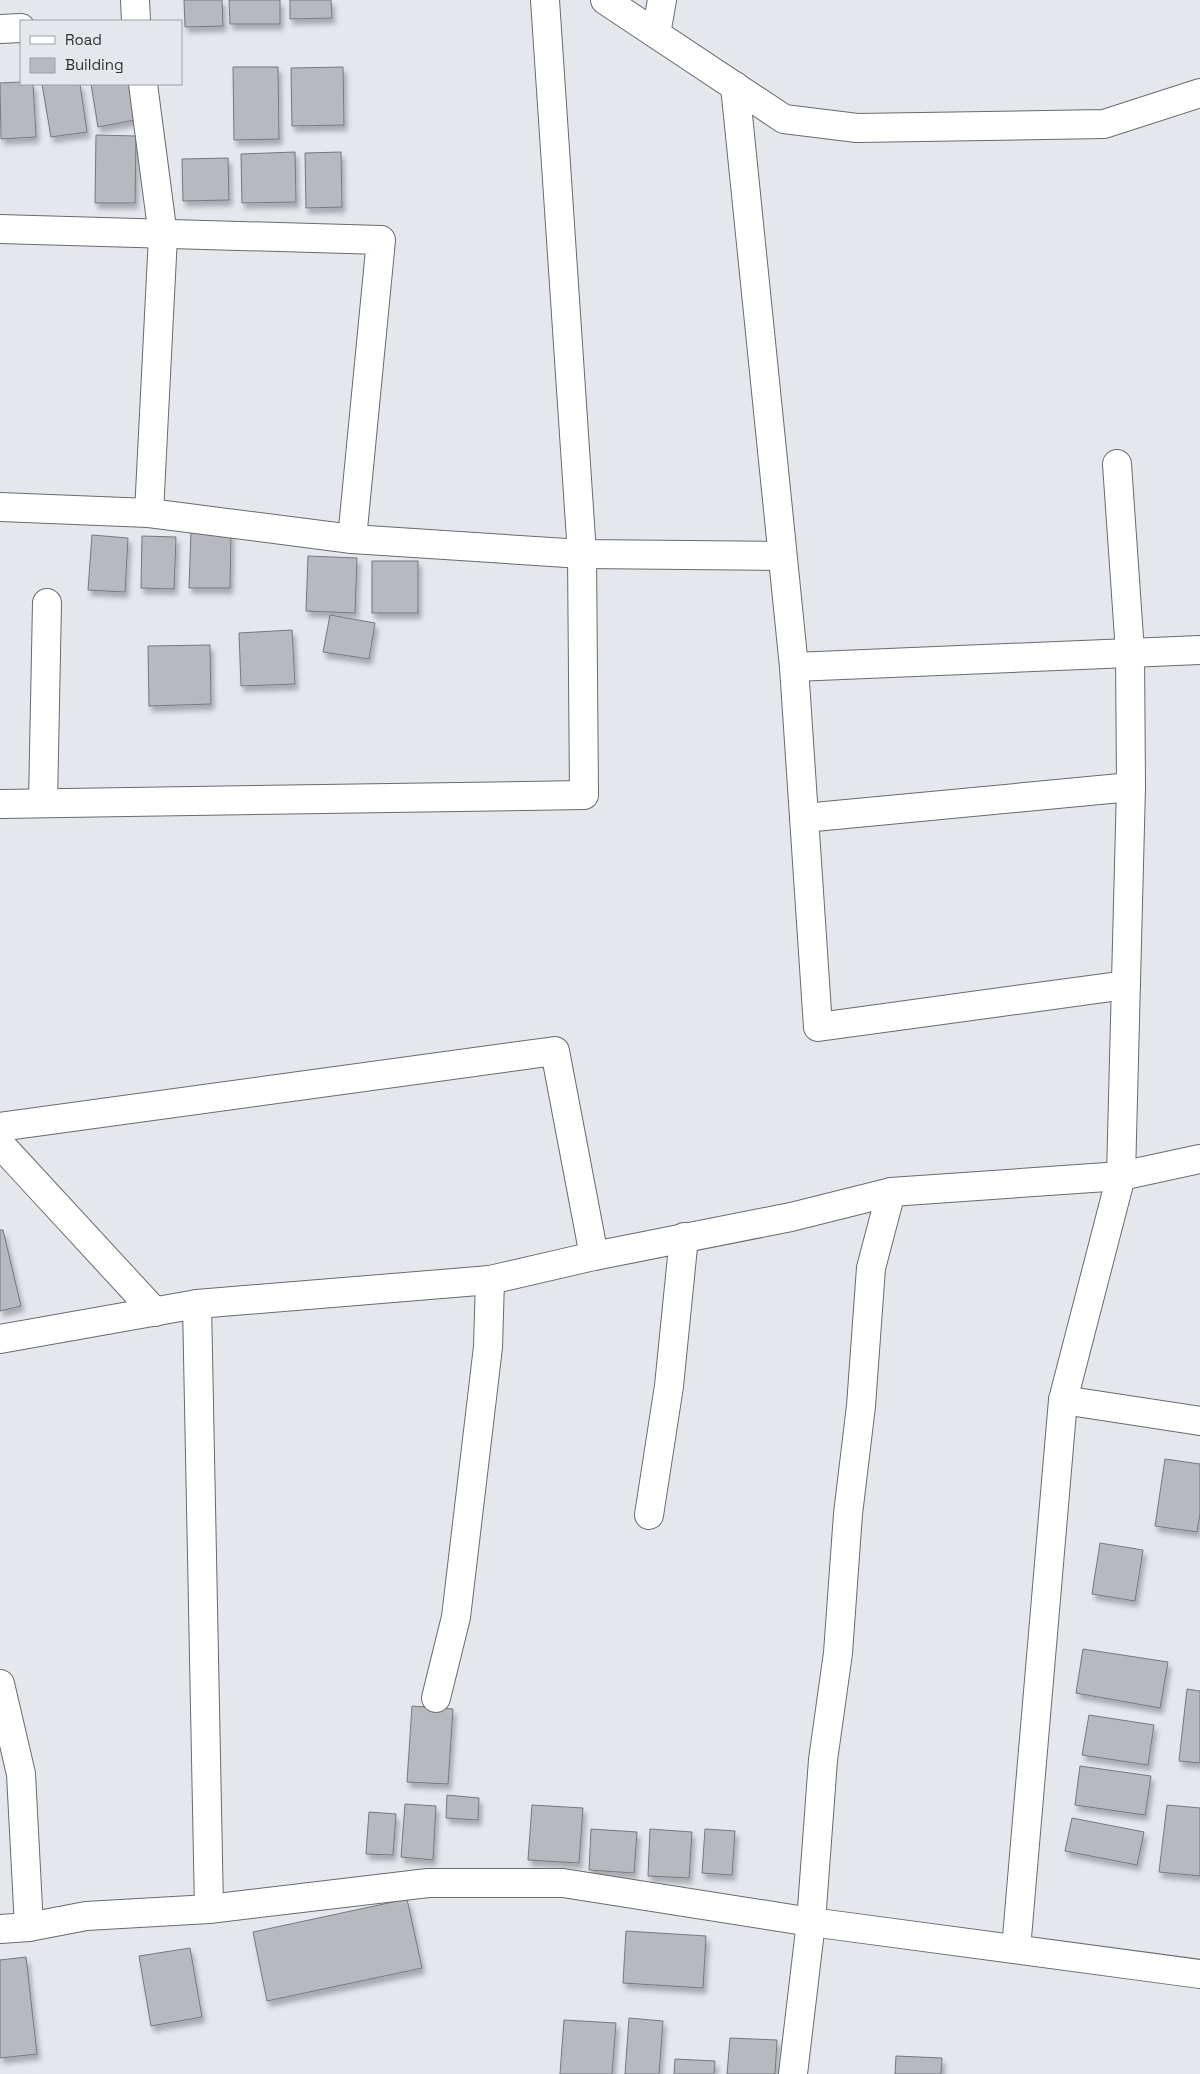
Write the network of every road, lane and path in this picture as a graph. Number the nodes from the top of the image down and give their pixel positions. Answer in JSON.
{"nodes":[{"id":1,"x":135,"y":0,"type":"edge"},
{"id":2,"x":545,"y":0,"type":"edge"},
{"id":3,"x":606,"y":0,"type":"edge"},
{"id":4,"x":662,"y":0,"type":"edge"},
{"id":5,"x":136,"y":20,"type":"edge"},
{"id":6,"x":20,"y":28,"type":"edge"},
{"id":7,"x":0,"y":29,"type":"edge"},
{"id":8,"x":656,"y":34,"type":"junction"},
{"id":9,"x":143,"y":85,"type":"edge"},
{"id":10,"x":735,"y":86,"type":"junction"},
{"id":11,"x":1200,"y":93,"type":"edge"},
{"id":12,"x":0,"y":229,"type":"edge"},
{"id":13,"x":163,"y":236,"type":"junction"},
{"id":14,"x":1118,"y":464,"type":"dead end"},
{"id":15,"x":0,"y":507,"type":"edge"},
{"id":16,"x":149,"y":513,"type":"junction"},
{"id":17,"x":352,"y":539,"type":"junction"},
{"id":18,"x":582,"y":554,"type":"junction"},
{"id":19,"x":782,"y":556,"type":"junction"},
{"id":20,"x":47,"y":602,"type":"dead end"},
{"id":21,"x":1200,"y":650,"type":"edge"},
{"id":22,"x":1130,"y":652,"type":"junction"},
{"id":23,"x":794,"y":667,"type":"junction"},
{"id":24,"x":1131,"y":787,"type":"junction"},
{"id":25,"x":43,"y":803,"type":"junction"},
{"id":26,"x":0,"y":804,"type":"edge"},
{"id":27,"x":804,"y":818,"type":"junction"},
{"id":28,"x":1126,"y":985,"type":"junction"},
{"id":29,"x":0,"y":1127,"type":"edge"},
{"id":30,"x":0,"y":1144,"type":"edge"},
{"id":31,"x":1200,"y":1158,"type":"edge"},
{"id":32,"x":1121,"y":1176,"type":"junction"},
{"id":33,"x":890,"y":1192,"type":"junction"},
{"id":34,"x":684,"y":1237,"type":"junction"},
{"id":35,"x":594,"y":1256,"type":"junction"},
{"id":36,"x":490,"y":1280,"type":"junction"},
{"id":37,"x":198,"y":1304,"type":"junction"},
{"id":38,"x":155,"y":1312,"type":"junction"},
{"id":39,"x":0,"y":1339,"type":"edge"},
{"id":40,"x":1064,"y":1400,"type":"junction"},
{"id":41,"x":1200,"y":1421,"type":"edge"},
{"id":42,"x":649,"y":1515,"type":"dead end"},
{"id":43,"x":0,"y":1684,"type":"edge"},
{"id":44,"x":436,"y":1698,"type":"dead end"},
{"id":45,"x":209,"y":1909,"type":"junction"},
{"id":46,"x":811,"y":1922,"type":"junction"},
{"id":47,"x":29,"y":1927,"type":"junction"},
{"id":48,"x":0,"y":1929,"type":"edge"},
{"id":49,"x":1016,"y":1949,"type":"junction"},
{"id":50,"x":1200,"y":1974,"type":"edge"},
{"id":51,"x":792,"y":2074,"type":"edge"}],
"edges":[{"from":1,"to":5,"type":"street"},
{"from":2,"to":18,"type":"street"},
{"from":3,"to":8,"type":"street"},
{"from":4,"to":8,"type":"street"},
{"from":6,"to":7,"type":"street"},
{"from":8,"to":10,"type":"street"},
{"from":9,"to":13,"type":"street"},
{"from":10,"to":11,"type":"street"},
{"from":10,"to":19,"type":"street"},
{"from":12,"to":13,"type":"street"},
{"from":13,"to":16,"type":"street"},
{"from":13,"to":17,"type":"street"},
{"from":14,"to":22,"type":"street"},
{"from":15,"to":16,"type":"street"},
{"from":16,"to":17,"type":"street"},
{"from":17,"to":18,"type":"street"},
{"from":18,"to":19,"type":"street"},
{"from":18,"to":25,"type":"street"},
{"from":19,"to":23,"type":"street"},
{"from":20,"to":25,"type":"street"},
{"from":21,"to":22,"type":"street"},
{"from":22,"to":23,"type":"street"},
{"from":22,"to":24,"type":"street"},
{"from":23,"to":27,"type":"street"},
{"from":24,"to":27,"type":"street"},
{"from":24,"to":28,"type":"street"},
{"from":25,"to":26,"type":"street"},
{"from":27,"to":28,"type":"street"},
{"from":28,"to":32,"type":"street"},
{"from":29,"to":35,"type":"street"},
{"from":30,"to":38,"type":"street"},
{"from":31,"to":32,"type":"street"},
{"from":32,"to":33,"type":"street"},
{"from":32,"to":40,"type":"street"},
{"from":33,"to":34,"type":"street"},
{"from":33,"to":46,"type":"street"},
{"from":34,"to":35,"type":"street"},
{"from":34,"to":42,"type":"street"},
{"from":35,"to":36,"type":"street"},
{"from":36,"to":37,"type":"street"},
{"from":36,"to":44,"type":"street"},
{"from":37,"to":38,"type":"street"},
{"from":37,"to":45,"type":"street"},
{"from":38,"to":39,"type":"street"},
{"from":40,"to":41,"type":"street"},
{"from":40,"to":49,"type":"street"},
{"from":43,"to":47,"type":"street"},
{"from":45,"to":46,"type":"street"},
{"from":45,"to":47,"type":"street"},
{"from":46,"to":49,"type":"street"},
{"from":46,"to":51,"type":"street"},
{"from":47,"to":48,"type":"street"},
{"from":49,"to":50,"type":"street"}]}
